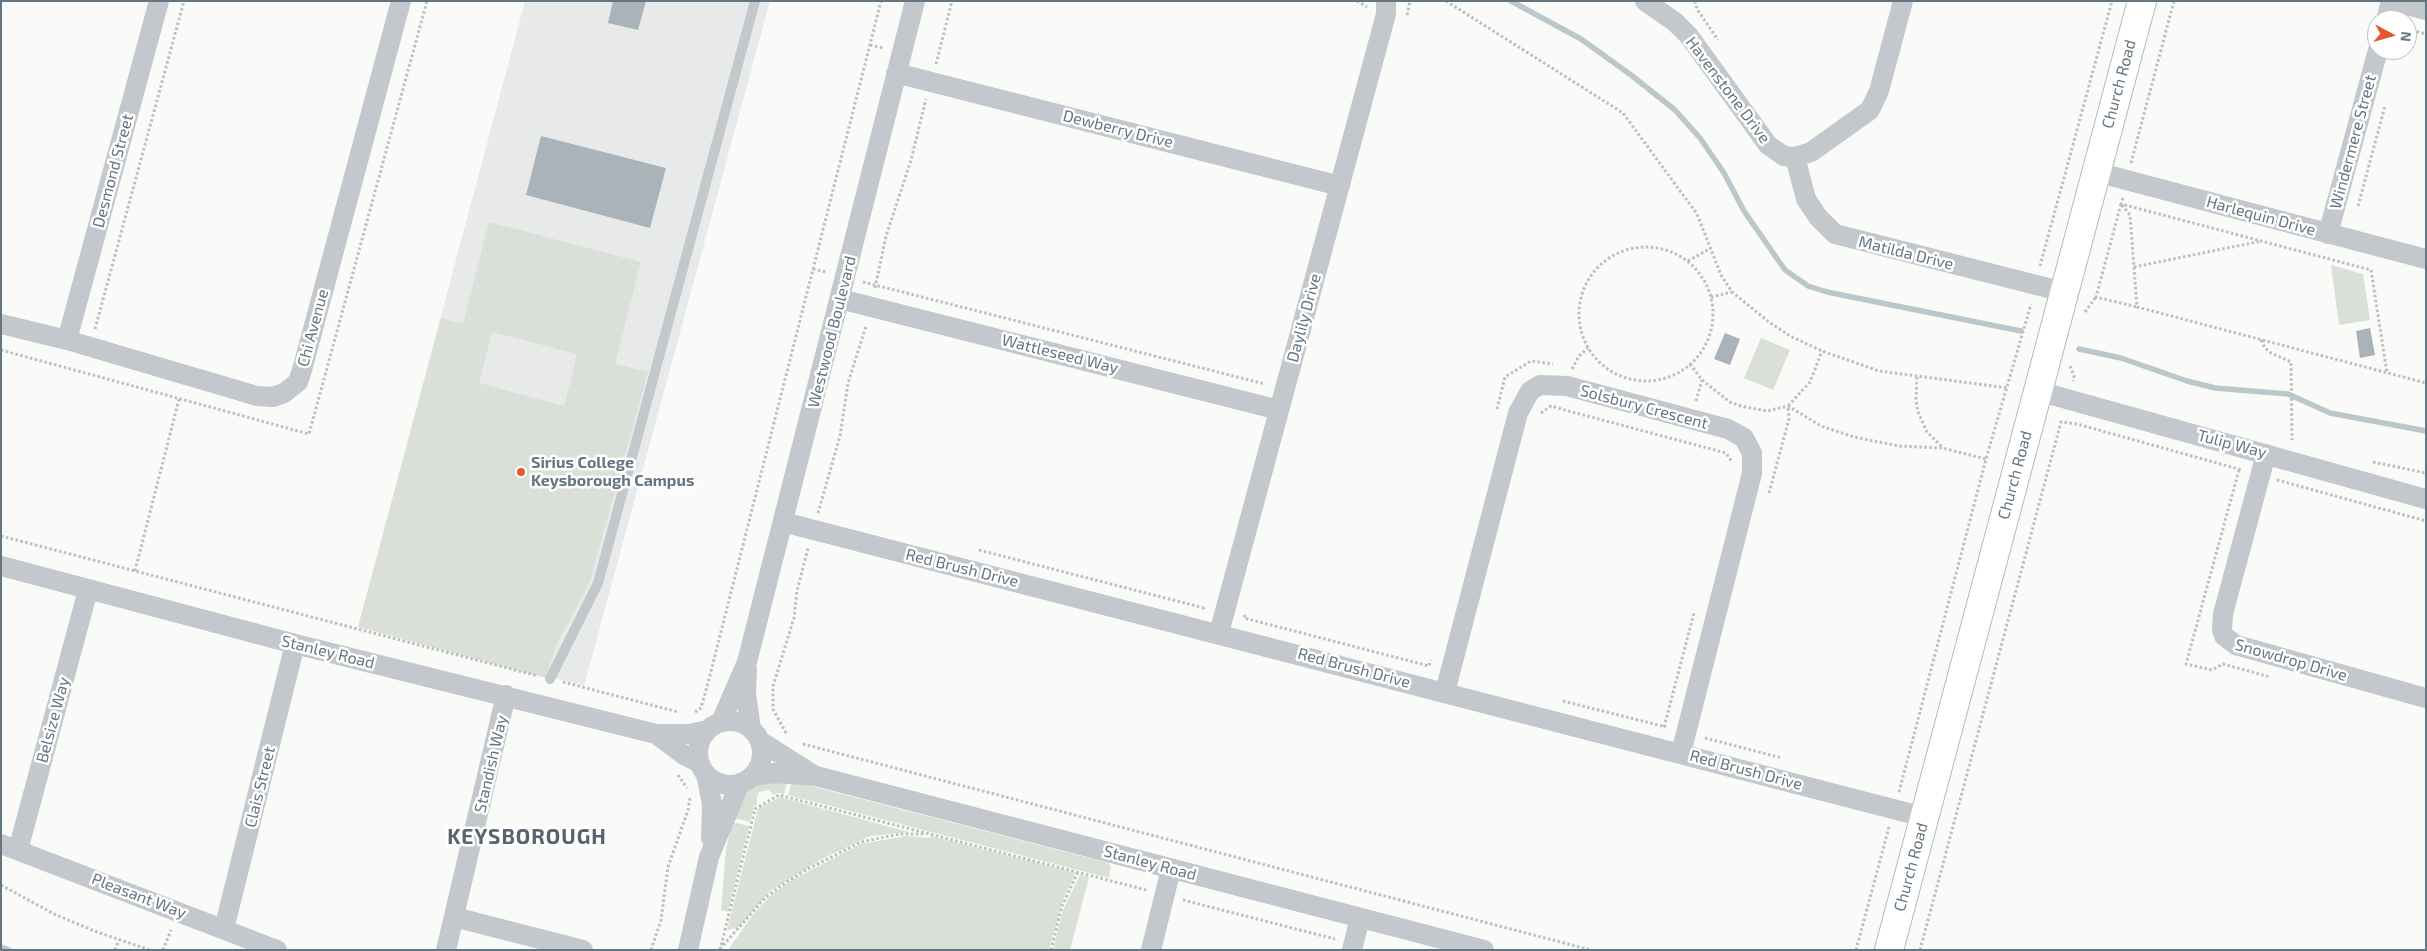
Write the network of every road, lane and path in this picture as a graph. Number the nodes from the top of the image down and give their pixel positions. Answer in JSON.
{"nodes":[{"id":1,"x":159,"y":1,"type":"edge"},
{"id":2,"x":184,"y":1,"type":"edge"},
{"id":3,"x":401,"y":1,"type":"edge"},
{"id":4,"x":427,"y":1,"type":"edge"},
{"id":5,"x":755,"y":1,"type":"edge"},
{"id":6,"x":881,"y":1,"type":"edge"},
{"id":7,"x":915,"y":1,"type":"edge"},
{"id":8,"x":952,"y":1,"type":"edge"},
{"id":9,"x":1357,"y":1,"type":"edge"},
{"id":10,"x":1410,"y":1,"type":"edge"},
{"id":11,"x":1446,"y":1,"type":"edge"},
{"id":12,"x":1695,"y":1,"type":"edge"},
{"id":13,"x":1903,"y":1,"type":"edge"},
{"id":14,"x":2112,"y":1,"type":"edge"},
{"id":15,"x":2142,"y":1,"type":"edge"},
{"id":16,"x":2174,"y":1,"type":"edge"},
{"id":17,"x":2391,"y":1,"type":"edge"},
{"id":18,"x":1380,"y":4,"type":"edge"},
{"id":19,"x":1656,"y":4,"type":"edge"},
{"id":20,"x":2426,"y":10,"type":"edge"},
{"id":21,"x":1406,"y":19,"type":"dead end"},
{"id":22,"x":1719,"y":40,"type":"dead end"},
{"id":23,"x":2375,"y":60,"type":"edge"},
{"id":24,"x":896,"y":73,"type":"junction"},
{"id":25,"x":931,"y":82,"type":"junction"},
{"id":26,"x":2388,"y":97,"type":"dead end"},
{"id":27,"x":1795,"y":158,"type":"junction"},
{"id":28,"x":2096,"y":172,"type":"junction"},
{"id":29,"x":2127,"y":180,"type":"junction"},
{"id":30,"x":1340,"y":186,"type":"junction"},
{"id":31,"x":2121,"y":204,"type":"junction"},
{"id":32,"x":2357,"y":209,"type":"dead end"},
{"id":33,"x":2289,"y":224,"type":"junction"},
{"id":34,"x":2328,"y":234,"type":"junction"},
{"id":35,"x":2264,"y":241,"type":"junction"},
{"id":36,"x":2367,"y":244,"type":"junction"},
{"id":37,"x":1711,"y":248,"type":"junction"},
{"id":38,"x":2426,"y":259,"type":"edge"},
{"id":39,"x":1688,"y":261,"type":"junction"},
{"id":40,"x":2134,"y":267,"type":"junction"},
{"id":41,"x":813,"y":269,"type":"junction"},
{"id":42,"x":2371,"y":270,"type":"junction"},
{"id":43,"x":846,"y":277,"type":"junction"},
{"id":44,"x":2036,"y":284,"type":"junction"},
{"id":45,"x":875,"y":285,"type":"junction"},
{"id":46,"x":1732,"y":292,"type":"junction"},
{"id":47,"x":2064,"y":292,"type":"junction"},
{"id":48,"x":1711,"y":297,"type":"junction"},
{"id":49,"x":2096,"y":297,"type":"junction"},
{"id":50,"x":840,"y":299,"type":"junction"},
{"id":51,"x":871,"y":306,"type":"junction"},
{"id":52,"x":2137,"y":307,"type":"junction"},
{"id":53,"x":2084,"y":318,"type":"dead end"},
{"id":54,"x":1,"y":324,"type":"edge"},
{"id":55,"x":98,"y":334,"type":"dead end"},
{"id":56,"x":67,"y":340,"type":"junction"},
{"id":57,"x":2261,"y":340,"type":"junction"},
{"id":58,"x":1588,"y":348,"type":"junction"},
{"id":59,"x":1,"y":350,"type":"edge"},
{"id":60,"x":1822,"y":351,"type":"junction"},
{"id":61,"x":2072,"y":359,"type":"dead end"},
{"id":62,"x":1690,"y":364,"type":"junction"},
{"id":63,"x":2387,"y":373,"type":"junction"},
{"id":64,"x":1917,"y":376,"type":"junction"},
{"id":65,"x":2426,"y":383,"type":"edge"},
{"id":66,"x":1265,"y":384,"type":"dead end"},
{"id":67,"x":2008,"y":388,"type":"junction"},
{"id":68,"x":2038,"y":392,"type":"junction"},
{"id":69,"x":179,"y":399,"type":"junction"},
{"id":70,"x":2068,"y":399,"type":"junction"},
{"id":71,"x":1788,"y":406,"type":"junction"},
{"id":72,"x":1279,"y":410,"type":"junction"},
{"id":73,"x":1538,"y":414,"type":"dead end"},
{"id":74,"x":1495,"y":416,"type":"dead end"},
{"id":75,"x":2061,"y":422,"type":"junction"},
{"id":76,"x":2292,"y":440,"type":"dead end"},
{"id":77,"x":1942,"y":448,"type":"junction"},
{"id":78,"x":2266,"y":454,"type":"junction"},
{"id":79,"x":1986,"y":459,"type":"junction"},
{"id":80,"x":1733,"y":465,"type":"dead end"},
{"id":81,"x":2261,"y":476,"type":"junction"},
{"id":82,"x":1768,"y":496,"type":"dead end"},
{"id":83,"x":2426,"y":499,"type":"edge"},
{"id":84,"x":2426,"y":521,"type":"edge"},
{"id":85,"x":783,"y":522,"type":"junction"},
{"id":86,"x":814,"y":530,"type":"junction"},
{"id":87,"x":1,"y":536,"type":"edge"},
{"id":88,"x":1,"y":566,"type":"edge"},
{"id":89,"x":135,"y":571,"type":"junction"},
{"id":90,"x":88,"y":590,"type":"junction"},
{"id":91,"x":1696,"y":605,"type":"dead end"},
{"id":92,"x":1247,"y":608,"type":"dead end"},
{"id":93,"x":1218,"y":633,"type":"junction"},
{"id":94,"x":295,"y":644,"type":"junction"},
{"id":95,"x":1432,"y":657,"type":"dead end"},
{"id":96,"x":747,"y":662,"type":"junction"},
{"id":97,"x":1429,"y":666,"type":"junction"},
{"id":98,"x":1450,"y":672,"type":"junction"},
{"id":99,"x":550,"y":679,"type":"junction"},
{"id":100,"x":1445,"y":692,"type":"junction"},
{"id":101,"x":506,"y":696,"type":"junction"},
{"id":102,"x":2426,"y":698,"type":"edge"},
{"id":103,"x":1562,"y":701,"type":"dead end"},
{"id":104,"x":678,"y":712,"type":"junction"},
{"id":105,"x":684,"y":714,"type":"dead end"},
{"id":106,"x":690,"y":715,"type":"dead end"},
{"id":107,"x":714,"y":726,"type":"junction"},
{"id":108,"x":1664,"y":727,"type":"junction"},
{"id":109,"x":1708,"y":728,"type":"dead end"},
{"id":110,"x":1686,"y":732,"type":"junction"},
{"id":111,"x":755,"y":735,"type":"junction"},
{"id":112,"x":789,"y":736,"type":"dead end"},
{"id":113,"x":665,"y":737,"type":"junction"},
{"id":114,"x":800,"y":744,"type":"dead end"},
{"id":115,"x":1680,"y":753,"type":"junction"},
{"id":116,"x":703,"y":769,"type":"junction"},
{"id":117,"x":816,"y":776,"type":"junction"},
{"id":118,"x":746,"y":779,"type":"junction"},
{"id":119,"x":1894,"y":809,"type":"junction"},
{"id":120,"x":1924,"y":817,"type":"junction"},
{"id":121,"x":930,"y":834,"type":"junction"},
{"id":122,"x":10,"y":847,"type":"edge"},
{"id":123,"x":709,"y":857,"type":"junction"},
{"id":124,"x":1171,"y":869,"type":"junction"},
{"id":125,"x":1078,"y":872,"type":"junction"},
{"id":126,"x":1,"y":885,"type":"edge"},
{"id":127,"x":1164,"y":894,"type":"junction"},
{"id":128,"x":454,"y":917,"type":"junction"},
{"id":129,"x":1360,"y":918,"type":"junction"},
{"id":130,"x":224,"y":930,"type":"junction"},
{"id":131,"x":120,"y":940,"type":"junction"},
{"id":132,"x":1353,"y":947,"type":"edge"},
{"id":133,"x":115,"y":950,"type":"edge"},
{"id":134,"x":150,"y":950,"type":"edge"},
{"id":135,"x":277,"y":950,"type":"edge"},
{"id":136,"x":446,"y":950,"type":"edge"},
{"id":137,"x":583,"y":950,"type":"edge"},
{"id":138,"x":651,"y":950,"type":"edge"},
{"id":139,"x":688,"y":950,"type":"edge"},
{"id":140,"x":720,"y":950,"type":"edge"},
{"id":141,"x":1051,"y":950,"type":"edge"},
{"id":142,"x":1151,"y":950,"type":"edge"},
{"id":143,"x":1484,"y":950,"type":"edge"},
{"id":144,"x":1591,"y":950,"type":"edge"},
{"id":145,"x":1856,"y":950,"type":"edge"},
{"id":146,"x":1889,"y":950,"type":"edge"},
{"id":147,"x":1920,"y":950,"type":"edge"}],
"edges":[{"from":1,"to":56,"type":"street","name":"Desmond Street"},
{"from":2,"to":55,"type":"path"},
{"from":3,"to":56,"type":"street","name":"Chi Avenue"},
{"from":4,"to":69,"type":"path"},
{"from":5,"to":99,"type":"lane"},
{"from":6,"to":41,"type":"path"},
{"from":7,"to":24,"type":"street","name":"Westwood Boulevard"},
{"from":8,"to":25,"type":"path"},
{"from":9,"to":18,"type":"path"},
{"from":10,"to":21,"type":"path"},
{"from":11,"to":37,"type":"path"},
{"from":12,"to":22,"type":"path"},
{"from":13,"to":27,"type":"street"},
{"from":14,"to":44,"type":"path"},
{"from":15,"to":28,"type":"main road","name":"Church Road"},
{"from":16,"to":29,"type":"path"},
{"from":17,"to":20,"type":"street"},
{"from":18,"to":30,"type":"street","name":"Daylily Drive"},
{"from":19,"to":27,"type":"street","name":"Havenstone Drive"},
{"from":23,"to":34,"type":"street","name":"Windermere Street"},
{"from":24,"to":25,"type":"street","name":"Dewberry Drive"},
{"from":24,"to":43,"type":"street","name":"Westwood Boulevard"},
{"from":25,"to":30,"type":"street","name":"Dewberry Drive"},
{"from":25,"to":45,"type":"path"},
{"from":26,"to":32,"type":"path"},
{"from":27,"to":44,"type":"street","name":"Matilda Drive"},
{"from":28,"to":29,"type":"street","name":"Harlequin Drive"},
{"from":28,"to":47,"type":"main road","name":"Church Road"},
{"from":29,"to":31,"type":"path"},
{"from":29,"to":33,"type":"street","name":"Harlequin Drive"},
{"from":30,"to":72,"type":"street","name":"Daylily Drive"},
{"from":31,"to":35,"type":"path"},
{"from":31,"to":40,"type":"path"},
{"from":31,"to":49,"type":"path"},
{"from":33,"to":34,"type":"street","name":"Harlequin Drive"},
{"from":33,"to":35,"type":"path"},
{"from":34,"to":36,"type":"street","name":"Harlequin Drive"},
{"from":35,"to":40,"type":"path"},
{"from":35,"to":42,"type":"path"},
{"from":36,"to":38,"type":"street","name":"Harlequin Drive"},
{"from":36,"to":42,"type":"path"},
{"from":37,"to":39,"type":"path"},
{"from":37,"to":46,"type":"path"},
{"from":39,"to":48,"type":"path"},
{"from":39,"to":58,"type":"path"},
{"from":40,"to":52,"type":"path"},
{"from":41,"to":43,"type":"path"},
{"from":41,"to":106,"type":"path"},
{"from":42,"to":63,"type":"path"},
{"from":43,"to":45,"type":"path"},
{"from":43,"to":50,"type":"street","name":"Westwood Boulevard"},
{"from":44,"to":47,"type":"street","name":"Matilda Drive"},
{"from":44,"to":67,"type":"path"},
{"from":45,"to":51,"type":"path"},
{"from":45,"to":66,"type":"path"},
{"from":46,"to":48,"type":"path"},
{"from":46,"to":60,"type":"path"},
{"from":47,"to":68,"type":"main road","name":"Church Road"},
{"from":48,"to":62,"type":"path"},
{"from":49,"to":52,"type":"path"},
{"from":49,"to":53,"type":"path"},
{"from":50,"to":51,"type":"street","name":"Wattleseed Way"},
{"from":50,"to":85,"type":"street","name":"Westwood Boulevard"},
{"from":51,"to":72,"type":"street","name":"Wattleseed Way"},
{"from":51,"to":86,"type":"path"},
{"from":52,"to":57,"type":"path"},
{"from":54,"to":56,"type":"street","name":"Chi Avenue"},
{"from":57,"to":63,"type":"path"},
{"from":57,"to":76,"type":"path"},
{"from":58,"to":62,"type":"path"},
{"from":58,"to":74,"type":"path"},
{"from":59,"to":69,"type":"path"},
{"from":60,"to":64,"type":"path"},
{"from":60,"to":71,"type":"path"},
{"from":61,"to":70,"type":"path"},
{"from":62,"to":71,"type":"path"},
{"from":63,"to":65,"type":"path"},
{"from":64,"to":67,"type":"path"},
{"from":64,"to":77,"type":"path"},
{"from":67,"to":79,"type":"path"},
{"from":68,"to":70,"type":"street","name":"Tulip Way"},
{"from":68,"to":120,"type":"main road","name":"Church Road"},
{"from":69,"to":89,"type":"path"},
{"from":70,"to":75,"type":"path"},
{"from":70,"to":78,"type":"street","name":"Tulip Way"},
{"from":71,"to":77,"type":"path"},
{"from":71,"to":82,"type":"path"},
{"from":72,"to":93,"type":"street","name":"Daylily Drive"},
{"from":73,"to":80,"type":"path"},
{"from":75,"to":81,"type":"path"},
{"from":75,"to":147,"type":"path"},
{"from":77,"to":79,"type":"path"},
{"from":78,"to":81,"type":"street","name":"Snowdrop Drive"},
{"from":78,"to":83,"type":"street","name":"Tulip Way"},
{"from":79,"to":119,"type":"path"},
{"from":81,"to":84,"type":"path"},
{"from":81,"to":102,"type":"street","name":"Snowdrop Drive"},
{"from":85,"to":86,"type":"street","name":"Red Brush Drive"},
{"from":85,"to":96,"type":"street","name":"Westwood Boulevard"},
{"from":86,"to":93,"type":"street","name":"Red Brush Drive"},
{"from":86,"to":112,"type":"path"},
{"from":87,"to":89,"type":"path"},
{"from":88,"to":90,"type":"street","name":"Stanley Road"},
{"from":89,"to":99,"type":"path"},
{"from":90,"to":94,"type":"street","name":"Stanley Road"},
{"from":90,"to":122,"type":"street","name":"Belsize Way"},
{"from":91,"to":108,"type":"path"},
{"from":92,"to":97,"type":"path"},
{"from":93,"to":100,"type":"street","name":"Red Brush Drive"},
{"from":94,"to":101,"type":"street","name":"Stanley Road"},
{"from":94,"to":130,"type":"street","name":"Clais Street"},
{"from":95,"to":97,"type":"path"},
{"from":96,"to":107,"type":"street","name":"Westwood Boulevard"},
{"from":96,"to":111,"type":"street","name":"Westwood Boulevard"},
{"from":97,"to":98,"type":"path"},
{"from":98,"to":100,"type":"street","name":"Solsbury Crescent"},
{"from":98,"to":110,"type":"street","name":"Solsbury Crescent"},
{"from":99,"to":104,"type":"path"},
{"from":100,"to":115,"type":"street","name":"Red Brush Drive"},
{"from":101,"to":113,"type":"street","name":"Stanley Road"},
{"from":101,"to":128,"type":"street","name":"Standish Way"},
{"from":103,"to":108,"type":"path"},
{"from":104,"to":105,"type":"path"},
{"from":104,"to":113,"type":"path"},
{"from":107,"to":111,"type":"street"},
{"from":107,"to":113,"type":"street","name":"Stanley Road"},
{"from":107,"to":116,"type":"street"},
{"from":108,"to":110,"type":"path"},
{"from":109,"to":110,"type":"path"},
{"from":110,"to":115,"type":"street","name":"Solsbury Crescent"},
{"from":111,"to":117,"type":"street","name":"Stanley Road"},
{"from":111,"to":118,"type":"street"},
{"from":113,"to":116,"type":"street","name":"Stanley Road"},
{"from":113,"to":138,"type":"path"},
{"from":114,"to":144,"type":"path"},
{"from":115,"to":119,"type":"street","name":"Red Brush Drive"},
{"from":116,"to":118,"type":"street"},
{"from":116,"to":123,"type":"street"},
{"from":117,"to":118,"type":"street","name":"Stanley Road"},
{"from":117,"to":124,"type":"street","name":"Stanley Road"},
{"from":118,"to":123,"type":"street"},
{"from":119,"to":120,"type":"street","name":"Red Brush Drive"},
{"from":119,"to":145,"type":"path"},
{"from":120,"to":146,"type":"main road","name":"Church Road"},
{"from":121,"to":125,"type":"path"},
{"from":121,"to":140,"type":"path"},
{"from":121,"to":140,"type":"path"},
{"from":122,"to":130,"type":"street","name":"Pleasant Way"},
{"from":123,"to":139,"type":"street"},
{"from":124,"to":127,"type":"street"},
{"from":124,"to":129,"type":"street","name":"Stanley Road"},
{"from":125,"to":127,"type":"path"},
{"from":125,"to":141,"type":"path"},
{"from":126,"to":131,"type":"path"},
{"from":127,"to":132,"type":"path"},
{"from":127,"to":142,"type":"street"},
{"from":128,"to":136,"type":"street","name":"Standish Way"},
{"from":128,"to":137,"type":"street"},
{"from":129,"to":132,"type":"street"},
{"from":129,"to":143,"type":"street","name":"Stanley Road"},
{"from":130,"to":135,"type":"street","name":"Pleasant Way"},
{"from":131,"to":133,"type":"path"},
{"from":131,"to":134,"type":"path"}]}
